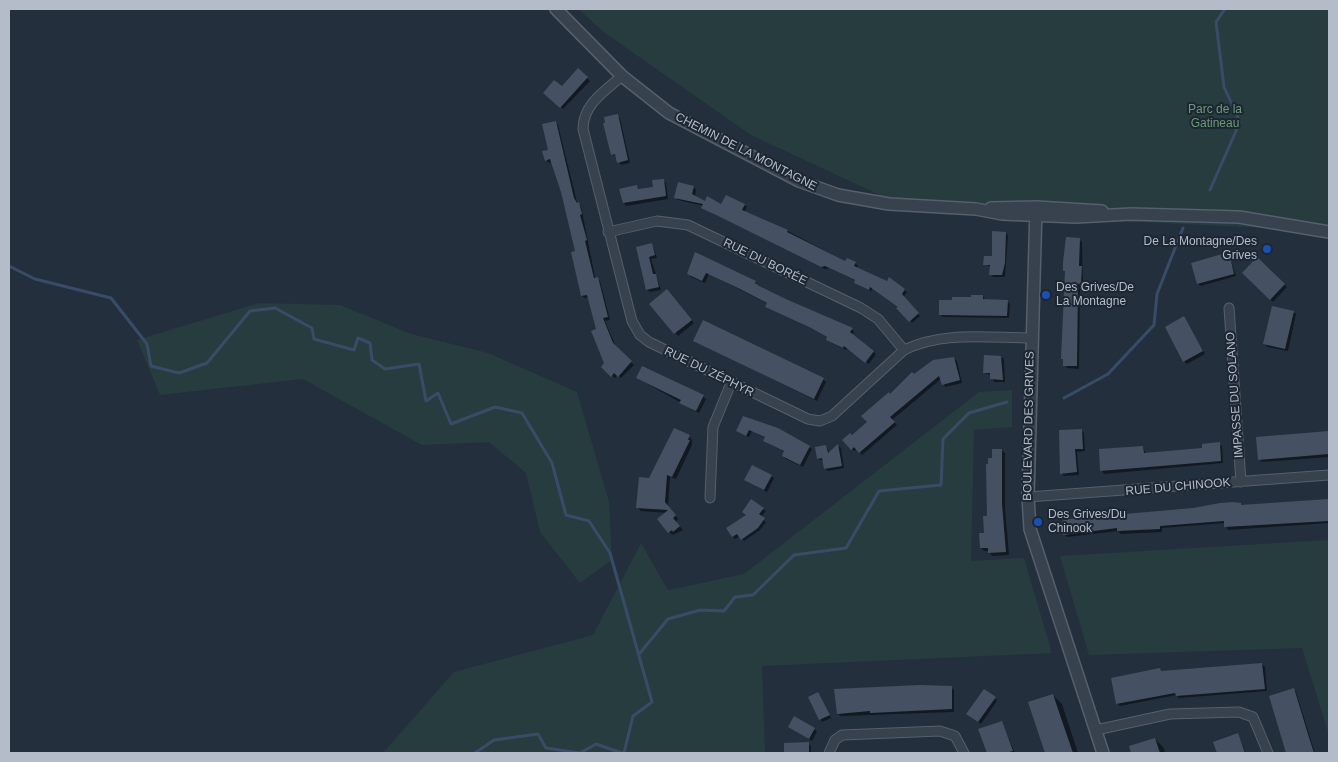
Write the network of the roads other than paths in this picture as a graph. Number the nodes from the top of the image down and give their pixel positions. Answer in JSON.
{"nodes":[{"id":1,"x":556,"y":9,"type":"edge"},
{"id":2,"x":622,"y":76,"type":"junction"},
{"id":3,"x":1036,"y":211,"type":"junction"},
{"id":4,"x":608,"y":232,"type":"junction"},
{"id":5,"x":1329,"y":232,"type":"edge"},
{"id":6,"x":1229,"y":308,"type":"dead end"},
{"id":7,"x":1031,"y":338,"type":"junction"},
{"id":8,"x":904,"y":350,"type":"junction"},
{"id":9,"x":731,"y":383,"type":"junction"},
{"id":10,"x":1329,"y":475,"type":"edge"},
{"id":11,"x":1241,"y":482,"type":"junction"},
{"id":12,"x":1028,"y":497,"type":"junction"},
{"id":13,"x":710,"y":498,"type":"dead end"},
{"id":14,"x":1096,"y":730,"type":"junction"},
{"id":15,"x":829,"y":753,"type":"edge"},
{"id":16,"x":964,"y":753,"type":"edge"},
{"id":17,"x":1103,"y":753,"type":"edge"},
{"id":18,"x":1268,"y":753,"type":"edge"}],
"edges":[{"from":1,"to":2,"type":"street","name":"CHEMIN DE LA MONTAGNE"},
{"from":2,"to":3,"type":"street","name":"CHEMIN DE LA MONTAGNE"},
{"from":2,"to":4,"type":"street","name":"RUE DU ZÉPHYR"},
{"from":3,"to":5,"type":"street","name":"CHEMIN DE LA MONTAGNE"},
{"from":3,"to":7,"type":"street","name":"BOULEVARD DES GRIVES"},
{"from":4,"to":8,"type":"street","name":"RUE DU BORÉE"},
{"from":4,"to":9,"type":"street","name":"RUE DU ZÉPHYR"},
{"from":6,"to":11,"type":"street","name":"IMPASSE DU SOLANO"},
{"from":7,"to":8,"type":"street","name":"RUE DU ZÉPHYR"},
{"from":7,"to":12,"type":"street","name":"BOULEVARD DES GRIVES"},
{"from":8,"to":9,"type":"street","name":"RUE DU ZÉPHYR"},
{"from":9,"to":13,"type":"street"},
{"from":10,"to":11,"type":"street","name":"RUE DU CHINOOK"},
{"from":11,"to":12,"type":"street","name":"RUE DU CHINOOK"},
{"from":12,"to":14,"type":"street","name":"BOULEVARD DES GRIVES"},
{"from":14,"to":17,"type":"street","name":"BOULEVARD DES GRIVES"},
{"from":14,"to":18,"type":"street"},
{"from":15,"to":16,"type":"street"}]}
